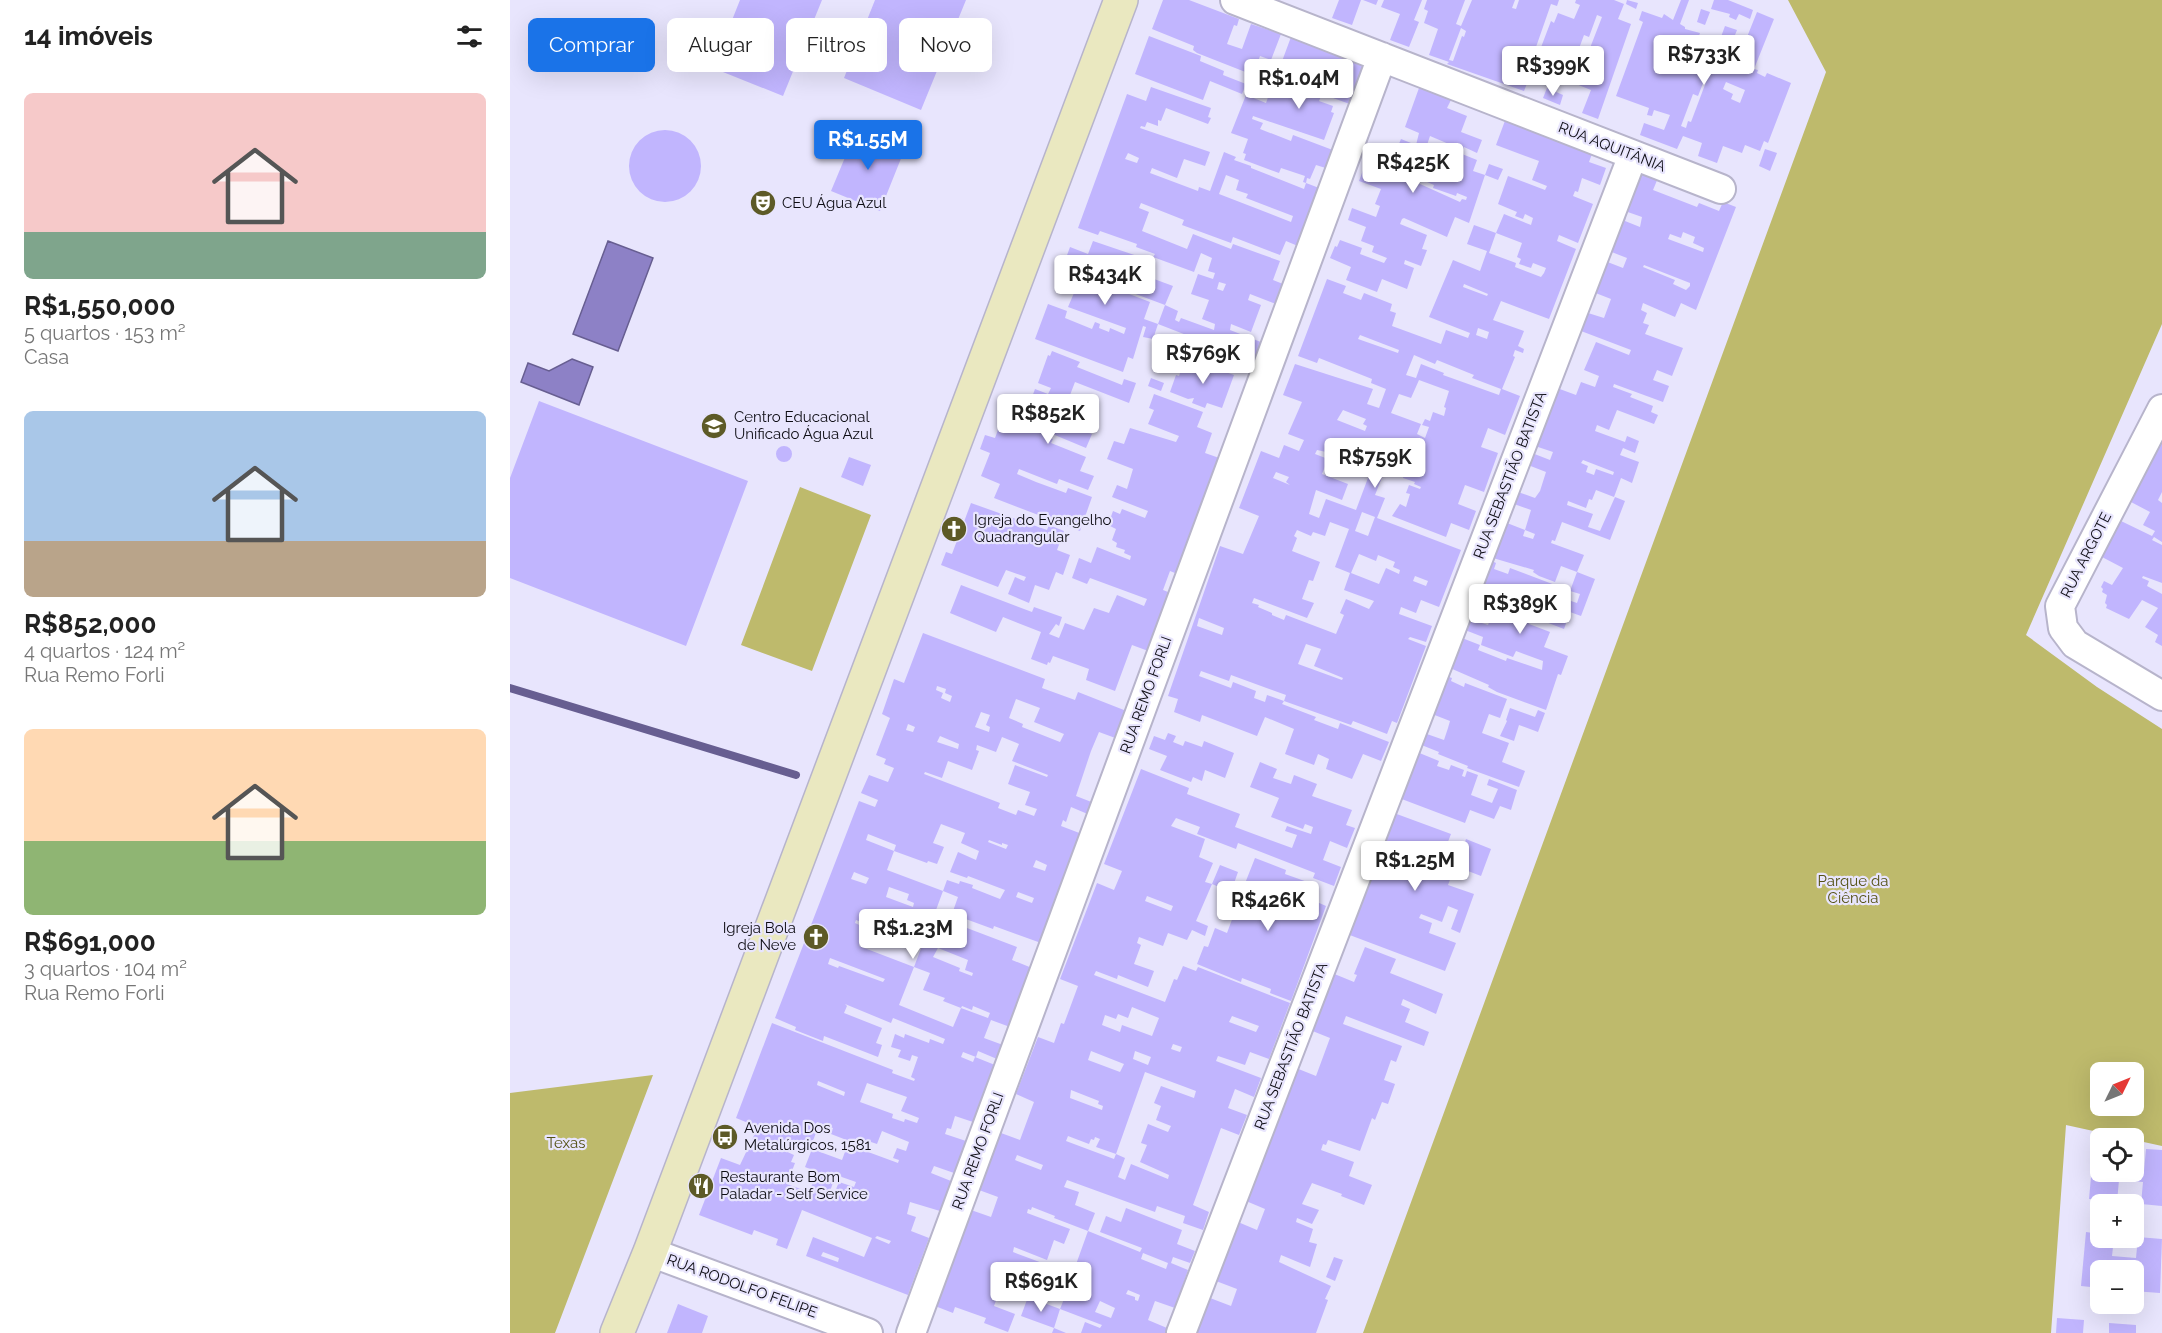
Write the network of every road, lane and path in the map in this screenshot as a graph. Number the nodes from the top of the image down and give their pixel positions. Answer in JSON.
{"nodes":[{"id":1,"x":1121,"y":0,"type":"edge"},
{"id":2,"x":1234,"y":0,"type":"edge"},
{"id":3,"x":1382,"y":57,"type":"junction"},
{"id":4,"x":1633,"y":155,"type":"junction"},
{"id":5,"x":1721,"y":189,"type":"dead end"},
{"id":6,"x":2162,"y":409,"type":"edge"},
{"id":7,"x":2162,"y":696,"type":"edge"},
{"id":8,"x":650,"y":1252,"type":"junction"},
{"id":9,"x":617,"y":1333,"type":"edge"},
{"id":10,"x":868,"y":1333,"type":"edge"},
{"id":11,"x":911,"y":1333,"type":"edge"},
{"id":12,"x":1181,"y":1333,"type":"edge"}],
"edges":[{"from":1,"to":8,"type":"main road"},
{"from":2,"to":3,"type":"street","name":"RUA AQUITÂNIA"},
{"from":3,"to":4,"type":"street","name":"RUA AQUITÂNIA"},
{"from":3,"to":11,"type":"street","name":"RUA REMO FORLI"},
{"from":4,"to":5,"type":"street","name":"RUA AQUITÂNIA"},
{"from":4,"to":12,"type":"street","name":"RUA SEBASTIÃO BATISTA"},
{"from":6,"to":7,"type":"street","name":"RUA ARGOTE"},
{"from":8,"to":9,"type":"main road"},
{"from":8,"to":10,"type":"street","name":"RUA RODOLFO FELIPE"}]}
